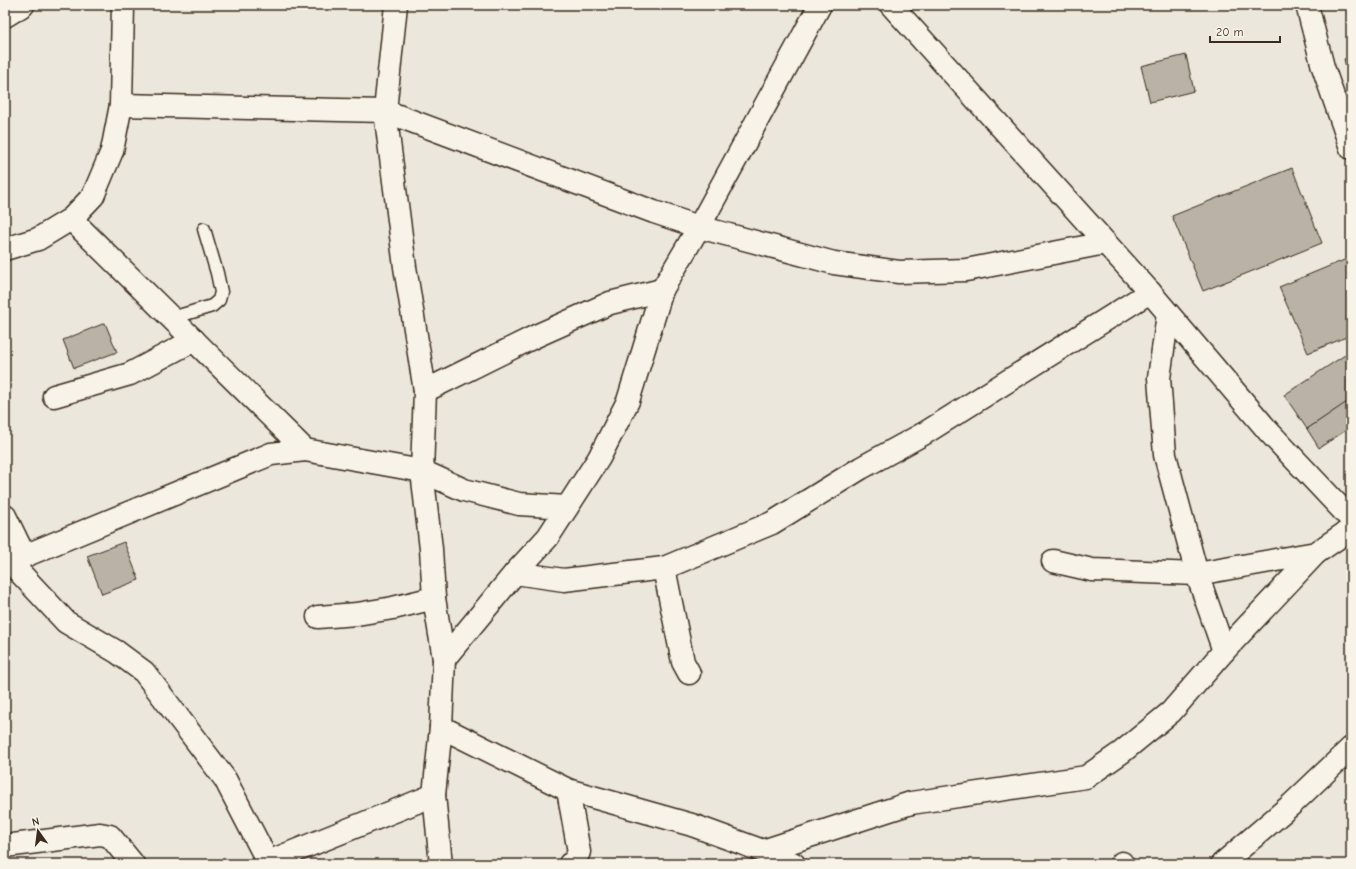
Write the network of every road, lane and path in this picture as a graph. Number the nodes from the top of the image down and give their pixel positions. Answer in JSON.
{"nodes":[{"id":1,"x":23,"y":5,"type":"edge"},
{"id":2,"x":123,"y":5,"type":"edge"},
{"id":3,"x":396,"y":5,"type":"edge"},
{"id":4,"x":820,"y":5,"type":"edge"},
{"id":5,"x":891,"y":5,"type":"edge"},
{"id":6,"x":1307,"y":5,"type":"edge"},
{"id":7,"x":5,"y":16,"type":"edge"},
{"id":8,"x":121,"y":104,"type":"junction"},
{"id":9,"x":385,"y":111,"type":"junction"},
{"id":10,"x":1351,"y":148,"type":"edge"},
{"id":11,"x":71,"y":219,"type":"junction"},
{"id":12,"x":699,"y":227,"type":"junction"},
{"id":13,"x":204,"y":229,"type":"dead end"},
{"id":14,"x":1105,"y":243,"type":"junction"},
{"id":15,"x":5,"y":249,"type":"edge"},
{"id":16,"x":662,"y":290,"type":"junction"},
{"id":17,"x":1150,"y":292,"type":"junction"},
{"id":18,"x":1168,"y":314,"type":"junction"},
{"id":19,"x":172,"y":318,"type":"junction"},
{"id":20,"x":194,"y":340,"type":"junction"},
{"id":21,"x":425,"y":392,"type":"junction"},
{"id":22,"x":54,"y":396,"type":"dead end"},
{"id":23,"x":305,"y":450,"type":"junction"},
{"id":24,"x":422,"y":471,"type":"junction"},
{"id":25,"x":567,"y":507,"type":"junction"},
{"id":26,"x":5,"y":516,"type":"edge"},
{"id":27,"x":1351,"y":519,"type":"edge"},
{"id":28,"x":1351,"y":529,"type":"edge"},
{"id":29,"x":1316,"y":553,"type":"junction"},
{"id":30,"x":13,"y":560,"type":"edge"},
{"id":31,"x":1053,"y":561,"type":"dead end"},
{"id":32,"x":664,"y":568,"type":"junction"},
{"id":33,"x":515,"y":573,"type":"junction"},
{"id":34,"x":1197,"y":574,"type":"junction"},
{"id":35,"x":434,"y":598,"type":"junction"},
{"id":36,"x":318,"y":617,"type":"dead end"},
{"id":37,"x":1224,"y":651,"type":"junction"},
{"id":38,"x":444,"y":659,"type":"junction"},
{"id":39,"x":689,"y":673,"type":"dead end"},
{"id":40,"x":441,"y":727,"type":"junction"},
{"id":41,"x":1351,"y":748,"type":"edge"},
{"id":42,"x":568,"y":790,"type":"junction"},
{"id":43,"x":434,"y":795,"type":"junction"},
{"id":44,"x":5,"y":846,"type":"edge"},
{"id":45,"x":763,"y":851,"type":"junction"},
{"id":46,"x":266,"y":863,"type":"edge"},
{"id":47,"x":133,"y":864,"type":"edge"},
{"id":48,"x":441,"y":864,"type":"edge"},
{"id":49,"x":570,"y":864,"type":"edge"},
{"id":50,"x":794,"y":864,"type":"edge"},
{"id":51,"x":1222,"y":864,"type":"edge"}],
"edges":[{"from":1,"to":7,"type":"street"},
{"from":2,"to":8,"type":"street"},
{"from":3,"to":9,"type":"street"},
{"from":4,"to":12,"type":"street"},
{"from":5,"to":14,"type":"street"},
{"from":6,"to":10,"type":"street"},
{"from":8,"to":9,"type":"street"},
{"from":8,"to":11,"type":"street"},
{"from":9,"to":12,"type":"street"},
{"from":9,"to":21,"type":"street"},
{"from":11,"to":15,"type":"street"},
{"from":11,"to":19,"type":"street"},
{"from":12,"to":14,"type":"street"},
{"from":12,"to":16,"type":"street"},
{"from":13,"to":19,"type":"lane"},
{"from":14,"to":17,"type":"street"},
{"from":16,"to":21,"type":"street"},
{"from":16,"to":25,"type":"street"},
{"from":17,"to":18,"type":"street"},
{"from":17,"to":32,"type":"street"},
{"from":18,"to":27,"type":"street"},
{"from":18,"to":34,"type":"street"},
{"from":19,"to":20,"type":"street"},
{"from":20,"to":22,"type":"street"},
{"from":20,"to":23,"type":"street"},
{"from":21,"to":24,"type":"street"},
{"from":23,"to":24,"type":"street"},
{"from":23,"to":30,"type":"street"},
{"from":24,"to":25,"type":"street"},
{"from":24,"to":35,"type":"street"},
{"from":25,"to":33,"type":"street"},
{"from":26,"to":30,"type":"street"},
{"from":28,"to":29,"type":"street"},
{"from":29,"to":34,"type":"street"},
{"from":29,"to":37,"type":"street"},
{"from":30,"to":46,"type":"street"},
{"from":31,"to":34,"type":"street"},
{"from":32,"to":33,"type":"street"},
{"from":32,"to":39,"type":"street"},
{"from":33,"to":38,"type":"street"},
{"from":34,"to":37,"type":"street"},
{"from":35,"to":36,"type":"street"},
{"from":35,"to":38,"type":"street"},
{"from":37,"to":45,"type":"street"},
{"from":38,"to":40,"type":"street"},
{"from":40,"to":42,"type":"street"},
{"from":40,"to":43,"type":"street"},
{"from":41,"to":51,"type":"street"},
{"from":42,"to":45,"type":"street"},
{"from":42,"to":49,"type":"street"},
{"from":43,"to":46,"type":"street"},
{"from":43,"to":48,"type":"street"},
{"from":44,"to":47,"type":"street"},
{"from":45,"to":50,"type":"street"}]}
